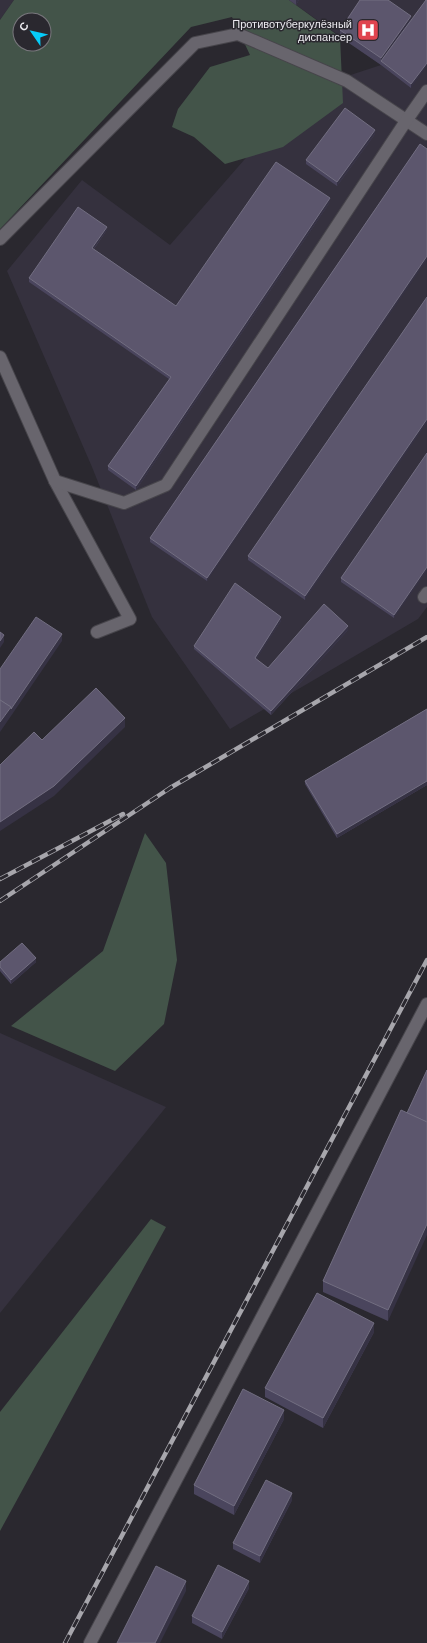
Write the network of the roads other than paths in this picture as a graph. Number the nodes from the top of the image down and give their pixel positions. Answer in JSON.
{"nodes":[{"id":1,"x":427,"y":91,"type":"edge"},
{"id":2,"x":406,"y":121,"type":"junction"},
{"id":3,"x":427,"y":134,"type":"edge"},
{"id":4,"x":0,"y":239,"type":"edge"},
{"id":5,"x":0,"y":358,"type":"edge"},
{"id":6,"x":55,"y":481,"type":"junction"},
{"id":7,"x":97,"y":632,"type":"dead end"},
{"id":8,"x":427,"y":1004,"type":"edge"},
{"id":9,"x":90,"y":1643,"type":"edge"}],
"edges":[{"from":1,"to":2,"type":"lane"},
{"from":2,"to":3,"type":"lane"},
{"from":2,"to":4,"type":"lane"},
{"from":2,"to":6,"type":"lane"},
{"from":5,"to":6,"type":"lane"},
{"from":6,"to":7,"type":"lane"},
{"from":8,"to":9,"type":"lane"}]}
